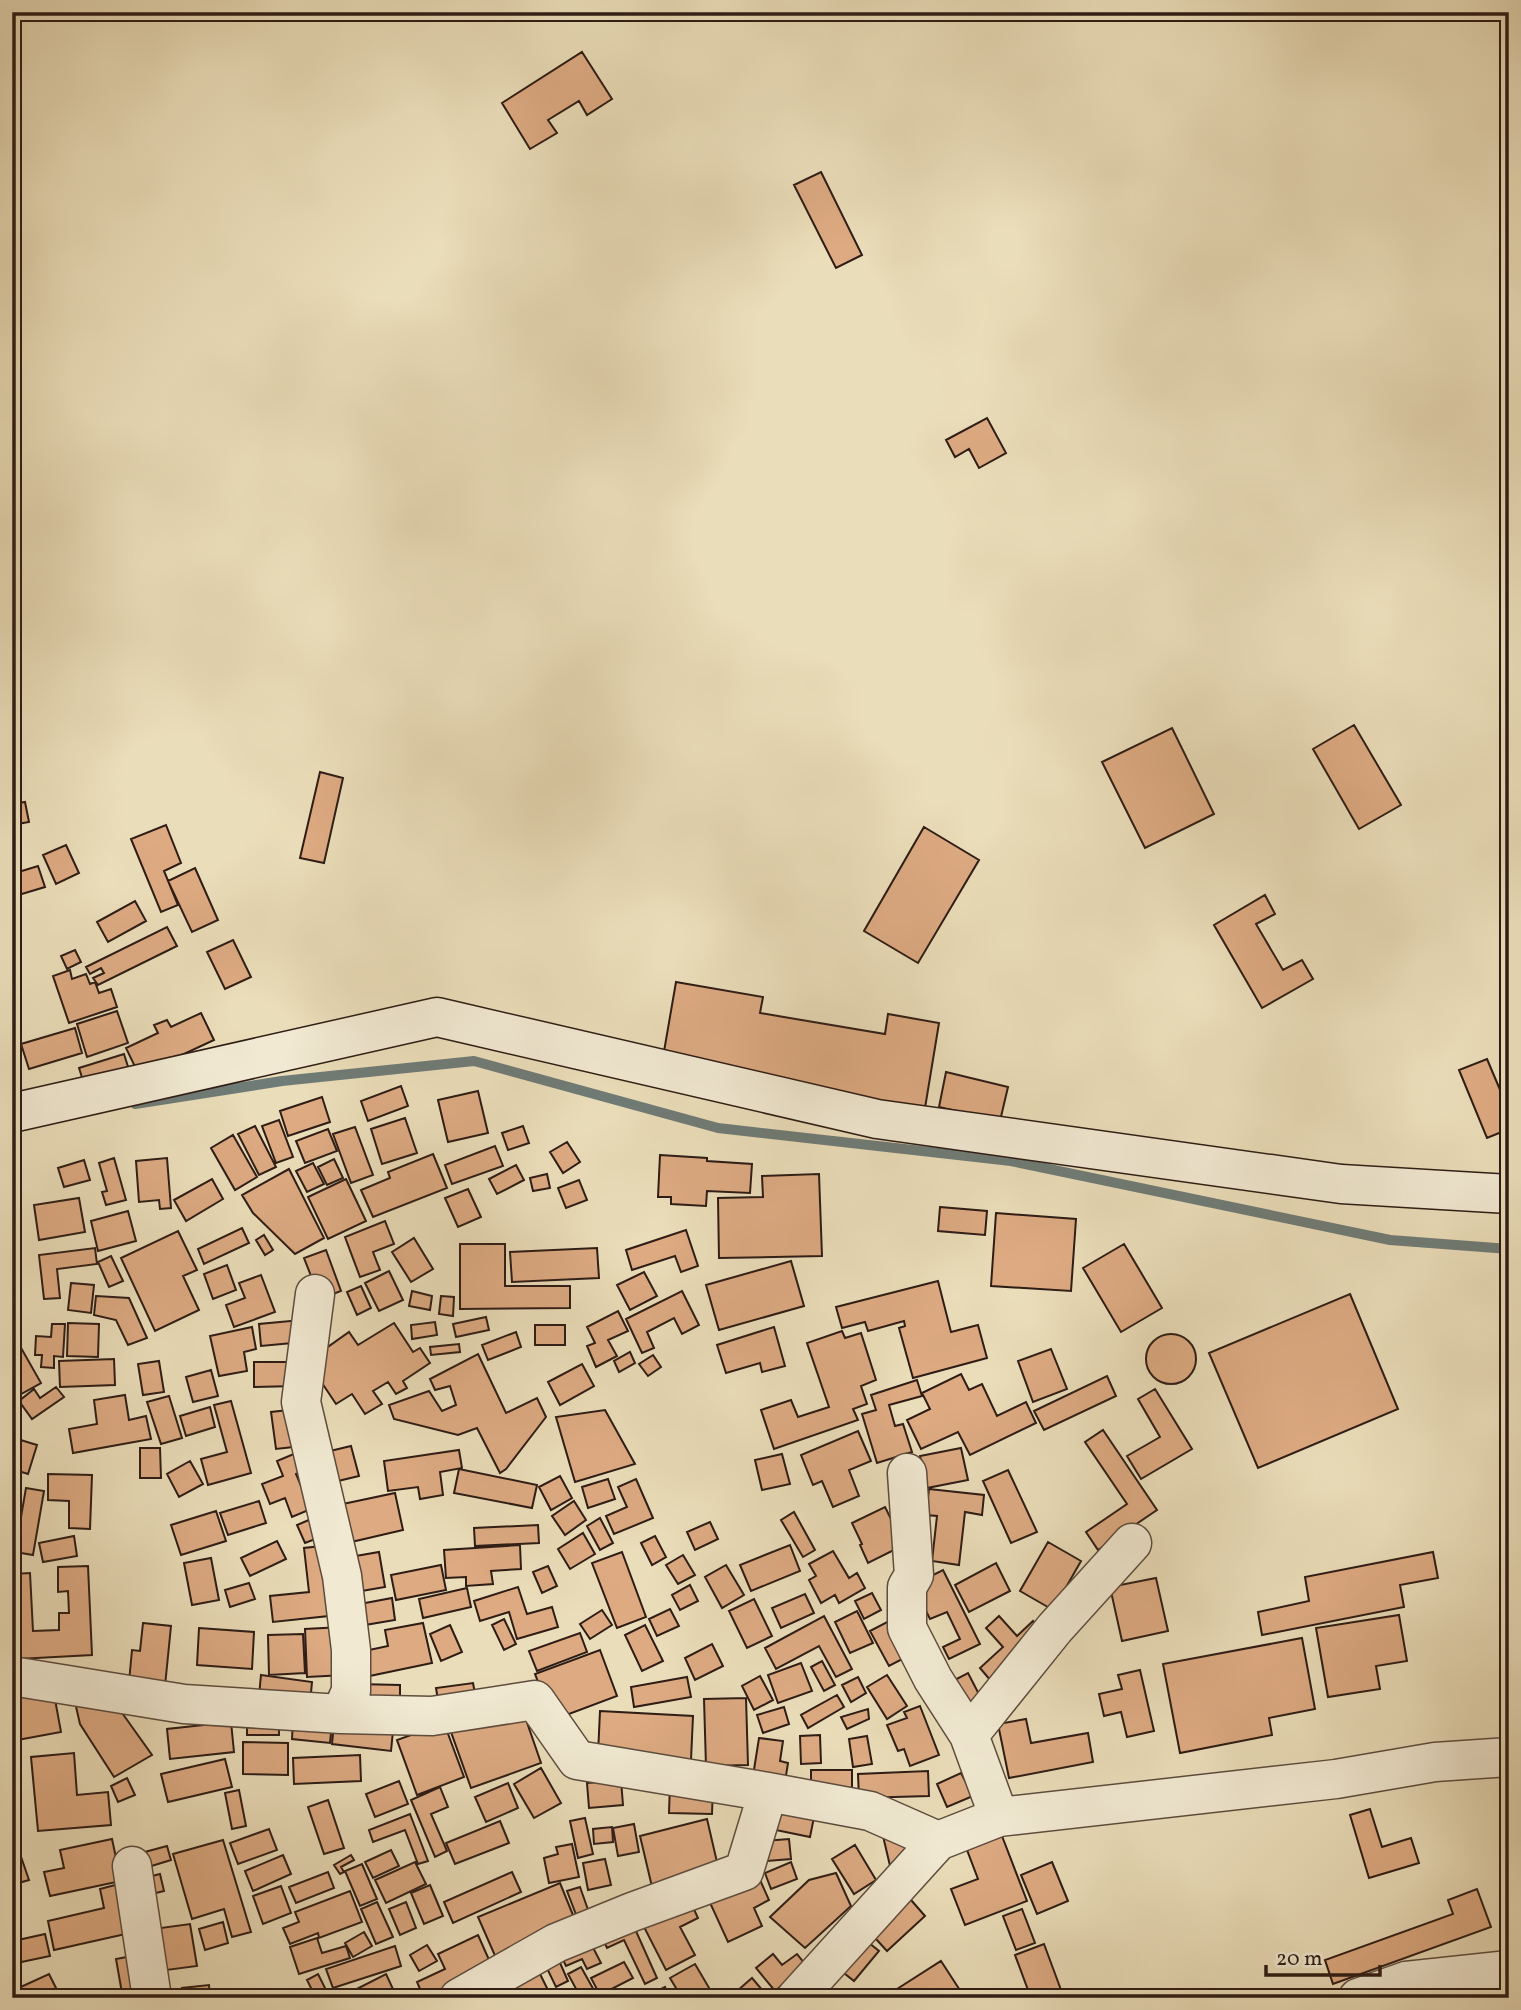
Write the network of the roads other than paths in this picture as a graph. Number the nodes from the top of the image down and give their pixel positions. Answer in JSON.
{"nodes":[{"id":1,"x":12,"y":1113,"type":"edge"},
{"id":2,"x":1509,"y":1194,"type":"edge"},
{"id":3,"x":315,"y":1294,"type":"dead end"},
{"id":4,"x":907,"y":1473,"type":"dead end"},
{"id":5,"x":1132,"y":1543,"type":"dead end"},
{"id":6,"x":12,"y":1676,"type":"edge"},
{"id":7,"x":341,"y":1714,"type":"junction"},
{"id":8,"x":969,"y":1735,"type":"junction"},
{"id":9,"x":1509,"y":1757,"type":"edge"},
{"id":10,"x":768,"y":1792,"type":"junction"},
{"id":11,"x":999,"y":1817,"type":"junction"},
{"id":12,"x":938,"y":1841,"type":"junction"},
{"id":13,"x":132,"y":1866,"type":"dead end"},
{"id":14,"x":1509,"y":1970,"type":"edge"},
{"id":15,"x":152,"y":1998,"type":"edge"},
{"id":16,"x":459,"y":1998,"type":"edge"},
{"id":17,"x":796,"y":1998,"type":"edge"},
{"id":18,"x":1358,"y":1998,"type":"edge"}],
"edges":[{"from":1,"to":2,"type":"street"},
{"from":3,"to":7,"type":"street"},
{"from":4,"to":8,"type":"street"},
{"from":5,"to":8,"type":"street"},
{"from":6,"to":7,"type":"street"},
{"from":7,"to":10,"type":"street"},
{"from":8,"to":11,"type":"street"},
{"from":9,"to":11,"type":"street"},
{"from":10,"to":12,"type":"street"},
{"from":10,"to":16,"type":"street"},
{"from":11,"to":12,"type":"street"},
{"from":12,"to":17,"type":"street"},
{"from":13,"to":15,"type":"street"},
{"from":14,"to":18,"type":"street"}]}
